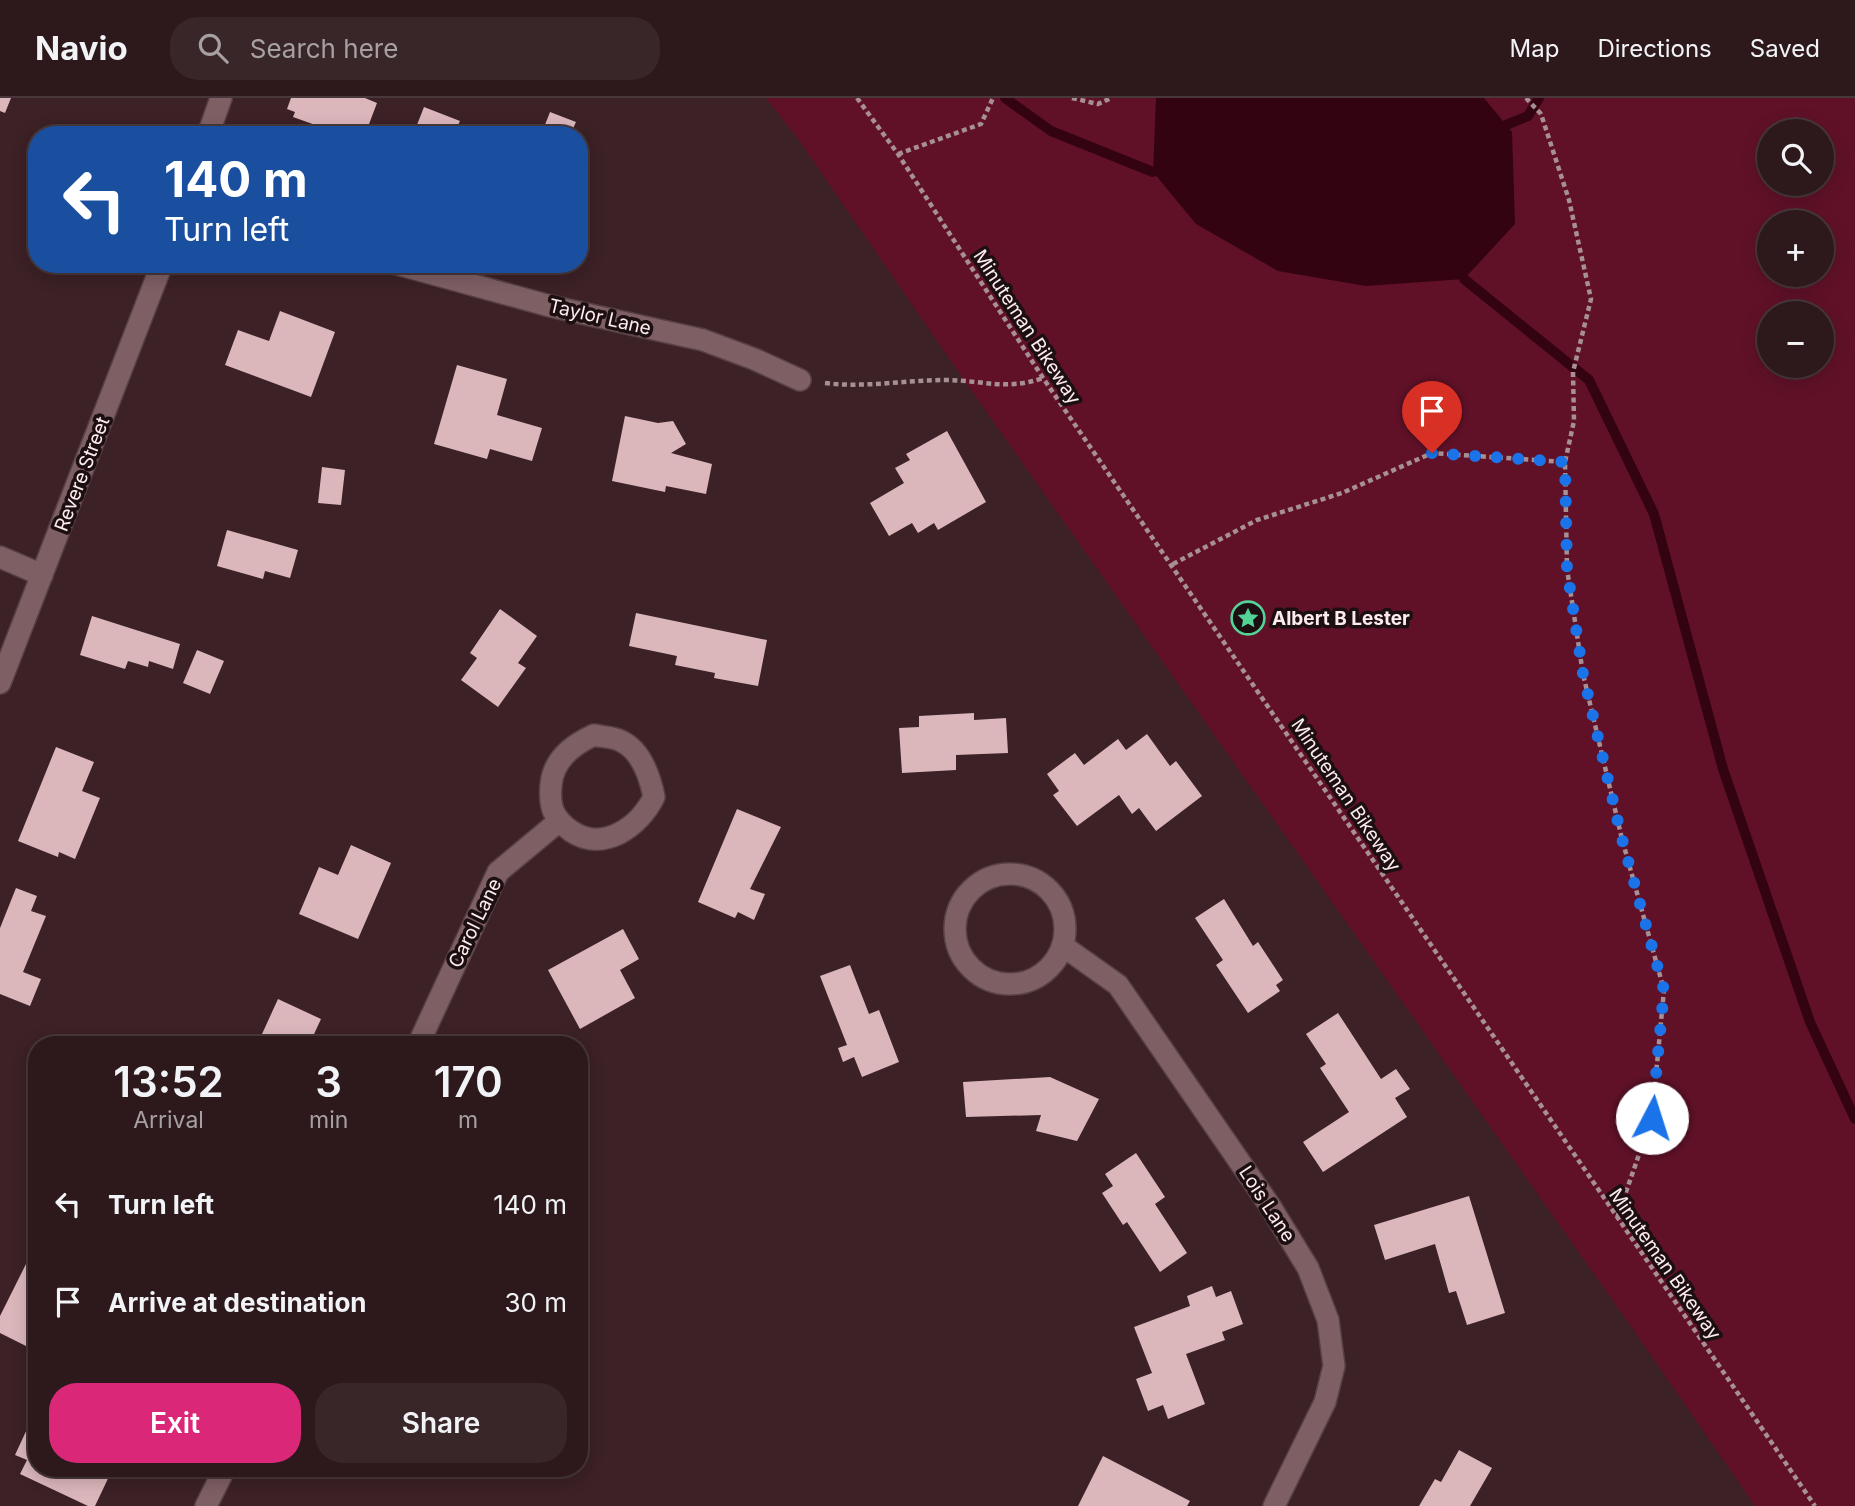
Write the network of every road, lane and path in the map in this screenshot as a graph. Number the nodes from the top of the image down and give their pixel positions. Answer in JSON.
{"nodes":[{"id":1,"x":221,"y":98,"type":"edge"},
{"id":2,"x":856,"y":98,"type":"edge"},
{"id":3,"x":993,"y":98,"type":"edge"},
{"id":4,"x":1072,"y":98,"type":"edge"},
{"id":5,"x":1111,"y":98,"type":"edge"},
{"id":6,"x":1526,"y":98,"type":"edge"},
{"id":7,"x":211,"y":126,"type":"edge"},
{"id":8,"x":898,"y":154,"type":"junction"},
{"id":9,"x":159,"y":273,"type":"edge"},
{"id":10,"x":430,"y":273,"type":"edge"},
{"id":11,"x":1043,"y":378,"type":"junction"},
{"id":12,"x":800,"y":380,"type":"joint"},
{"id":13,"x":1565,"y":462,"type":"junction"},
{"id":14,"x":0,"y":557,"type":"edge"},
{"id":15,"x":1173,"y":564,"type":"junction"},
{"id":16,"x":42,"y":576,"type":"junction"},
{"id":17,"x":0,"y":683,"type":"edge"},
{"id":18,"x":558,"y":822,"type":"junction"},
{"id":19,"x":1063,"y":946,"type":"junction"},
{"id":20,"x":422,"y":1036,"type":"edge"},
{"id":21,"x":1617,"y":1219,"type":"junction"},
{"id":22,"x":221,"y":1477,"type":"edge"},
{"id":23,"x":206,"y":1506,"type":"edge"},
{"id":24,"x":1273,"y":1506,"type":"edge"},
{"id":25,"x":1815,"y":1506,"type":"edge"}],
"edges":[{"from":1,"to":7,"type":"street"},
{"from":2,"to":8,"type":"path","name":"Minuteman Bikeway"},
{"from":3,"to":8,"type":"path"},
{"from":4,"to":5,"type":"path"},
{"from":6,"to":13,"type":"path"},
{"from":8,"to":11,"type":"path","name":"Minuteman Bikeway"},
{"from":9,"to":16,"type":"street","name":"Revere Street"},
{"from":10,"to":12,"type":"street","name":"Taylor Lane"},
{"from":11,"to":12,"type":"path"},
{"from":11,"to":15,"type":"path","name":"Minuteman Bikeway"},
{"from":13,"to":15,"type":"path"},
{"from":13,"to":21,"type":"path"},
{"from":14,"to":16,"type":"street"},
{"from":15,"to":21,"type":"path","name":"Minuteman Bikeway"},
{"from":16,"to":17,"type":"street","name":"Revere Street"},
{"from":18,"to":18,"type":"street"},
{"from":18,"to":20,"type":"street","name":"Carol Lane"},
{"from":19,"to":19,"type":"street"},
{"from":19,"to":24,"type":"street","name":"Lois Lane"},
{"from":21,"to":25,"type":"path","name":"Minuteman Bikeway"},
{"from":22,"to":23,"type":"street"}]}
